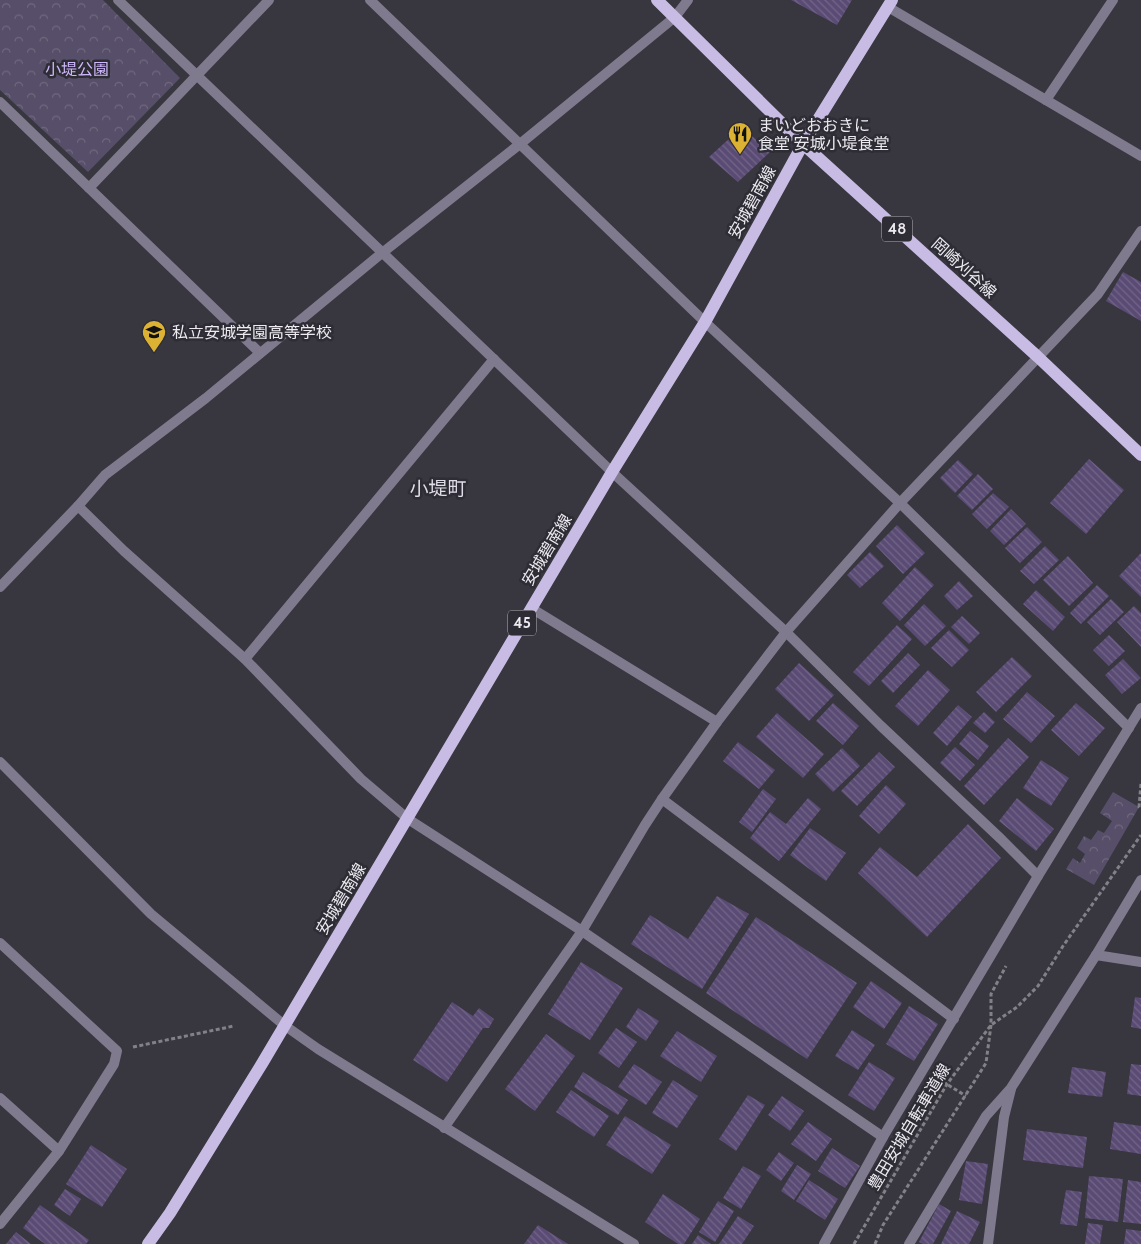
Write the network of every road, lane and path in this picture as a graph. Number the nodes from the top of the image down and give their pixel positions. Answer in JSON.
{"nodes":[{"id":1,"x":118,"y":0,"type":"edge"},
{"id":2,"x":268,"y":0,"type":"edge"},
{"id":3,"x":370,"y":0,"type":"edge"},
{"id":4,"x":657,"y":0,"type":"edge"},
{"id":5,"x":688,"y":0,"type":"edge"},
{"id":6,"x":1112,"y":0,"type":"edge"},
{"id":7,"x":890,"y":3,"type":"edge"},
{"id":8,"x":675,"y":17,"type":"junction"},
{"id":9,"x":197,"y":75,"type":"junction"},
{"id":10,"x":1046,"y":100,"type":"junction"},
{"id":11,"x":0,"y":102,"type":"edge"},
{"id":12,"x":520,"y":144,"type":"junction"},
{"id":13,"x":803,"y":144,"type":"junction"},
{"id":14,"x":1141,"y":156,"type":"edge"},
{"id":15,"x":89,"y":188,"type":"junction"},
{"id":16,"x":1141,"y":231,"type":"edge"},
{"id":17,"x":382,"y":253,"type":"junction"},
{"id":18,"x":705,"y":322,"type":"junction"},
{"id":19,"x":260,"y":353,"type":"junction"},
{"id":20,"x":1038,"y":357,"type":"junction"},
{"id":21,"x":494,"y":359,"type":"junction"},
{"id":22,"x":1141,"y":455,"type":"edge"},
{"id":23,"x":612,"y":472,"type":"junction"},
{"id":24,"x":900,"y":502,"type":"junction"},
{"id":25,"x":78,"y":506,"type":"junction"},
{"id":26,"x":0,"y":587,"type":"edge"},
{"id":27,"x":531,"y":608,"type":"junction"},
{"id":28,"x":786,"y":632,"type":"junction"},
{"id":29,"x":245,"y":659,"type":"junction"},
{"id":30,"x":1141,"y":708,"type":"edge"},
{"id":31,"x":717,"y":722,"type":"junction"},
{"id":32,"x":1129,"y":728,"type":"junction"},
{"id":33,"x":0,"y":762,"type":"edge"},
{"id":34,"x":1141,"y":784,"type":"edge"},
{"id":35,"x":662,"y":799,"type":"junction"},
{"id":36,"x":1141,"y":808,"type":"edge"},
{"id":37,"x":408,"y":819,"type":"junction"},
{"id":38,"x":1141,"y":835,"type":"edge"},
{"id":39,"x":1038,"y":876,"type":"junction"},
{"id":40,"x":1141,"y":880,"type":"edge"},
{"id":41,"x":582,"y":931,"type":"junction"},
{"id":42,"x":0,"y":943,"type":"edge"},
{"id":43,"x":1096,"y":955,"type":"junction"},
{"id":44,"x":1009,"y":961,"type":"dead end"},
{"id":45,"x":1141,"y":962,"type":"edge"},
{"id":46,"x":954,"y":1019,"type":"junction"},
{"id":47,"x":284,"y":1025,"type":"junction"},
{"id":48,"x":990,"y":1025,"type":"junction"},
{"id":49,"x":234,"y":1026,"type":"dead end"},
{"id":50,"x":118,"y":1051,"type":"junction"},
{"id":51,"x":947,"y":1063,"type":"dead end"},
{"id":52,"x":947,"y":1084,"type":"junction"},
{"id":53,"x":1011,"y":1088,"type":"junction"},
{"id":54,"x":966,"y":1096,"type":"junction"},
{"id":55,"x":0,"y":1098,"type":"edge"},
{"id":56,"x":444,"y":1128,"type":"junction"},
{"id":57,"x":883,"y":1137,"type":"junction"},
{"id":58,"x":59,"y":1151,"type":"junction"},
{"id":59,"x":0,"y":1224,"type":"edge"},
{"id":60,"x":148,"y":1244,"type":"edge"},
{"id":61,"x":634,"y":1244,"type":"edge"},
{"id":62,"x":824,"y":1244,"type":"edge"},
{"id":63,"x":854,"y":1244,"type":"edge"},
{"id":64,"x":875,"y":1244,"type":"edge"},
{"id":65,"x":909,"y":1244,"type":"edge"},
{"id":66,"x":988,"y":1244,"type":"edge"}],
"edges":[{"from":1,"to":9,"type":"street"},
{"from":2,"to":9,"type":"street"},
{"from":3,"to":12,"type":"street"},
{"from":4,"to":8,"type":"main road","name":"岡崎刈谷線","number":"48"},
{"from":5,"to":8,"type":"street"},
{"from":6,"to":10,"type":"street"},
{"from":7,"to":10,"type":"street"},
{"from":7,"to":13,"type":"main road","name":"安城碧南線","number":"45"},
{"from":8,"to":12,"type":"street"},
{"from":8,"to":13,"type":"main road","name":"岡崎刈谷線","number":"48"},
{"from":9,"to":15,"type":"street"},
{"from":9,"to":17,"type":"street"},
{"from":10,"to":14,"type":"street"},
{"from":11,"to":15,"type":"street"},
{"from":12,"to":17,"type":"street"},
{"from":12,"to":18,"type":"street"},
{"from":13,"to":18,"type":"main road","name":"安城碧南線","number":"45"},
{"from":13,"to":20,"type":"main road","name":"岡崎刈谷線","number":"48"},
{"from":15,"to":19,"type":"street"},
{"from":16,"to":20,"type":"street"},
{"from":17,"to":19,"type":"street"},
{"from":17,"to":21,"type":"street"},
{"from":18,"to":23,"type":"main road","name":"安城碧南線","number":"45"},
{"from":18,"to":24,"type":"street"},
{"from":19,"to":25,"type":"street"},
{"from":20,"to":22,"type":"main road","name":"岡崎刈谷線","number":"48"},
{"from":20,"to":24,"type":"street"},
{"from":21,"to":23,"type":"street"},
{"from":21,"to":29,"type":"street"},
{"from":23,"to":27,"type":"main road","name":"安城碧南線","number":"45"},
{"from":23,"to":28,"type":"street"},
{"from":24,"to":28,"type":"street"},
{"from":24,"to":32,"type":"street"},
{"from":25,"to":26,"type":"street"},
{"from":25,"to":29,"type":"street"},
{"from":27,"to":31,"type":"street"},
{"from":27,"to":37,"type":"main road","name":"安城碧南線","number":"45"},
{"from":28,"to":31,"type":"street"},
{"from":28,"to":39,"type":"street"},
{"from":29,"to":37,"type":"street"},
{"from":30,"to":32,"type":"street"},
{"from":31,"to":35,"type":"street"},
{"from":32,"to":39,"type":"street"},
{"from":33,"to":47,"type":"street"},
{"from":34,"to":36,"type":"path"},
{"from":35,"to":41,"type":"street"},
{"from":35,"to":46,"type":"street"},
{"from":37,"to":41,"type":"street"},
{"from":37,"to":47,"type":"main road","name":"安城碧南線","number":"45"},
{"from":38,"to":48,"type":"path","name":"豊田安城自転車道線"},
{"from":39,"to":46,"type":"street"},
{"from":40,"to":43,"type":"street"},
{"from":41,"to":56,"type":"street"},
{"from":41,"to":57,"type":"street"},
{"from":42,"to":50,"type":"street"},
{"from":43,"to":45,"type":"street"},
{"from":43,"to":53,"type":"street"},
{"from":44,"to":48,"type":"path","name":"豊田安城自転車道線"},
{"from":46,"to":57,"type":"street"},
{"from":47,"to":56,"type":"street"},
{"from":47,"to":60,"type":"main road","name":"安城碧南線","number":"45"},
{"from":48,"to":52,"type":"path","name":"豊田安城自転車道線"},
{"from":48,"to":54,"type":"path","name":"豊田安城自転車道線"},
{"from":49,"to":50,"type":"path"},
{"from":50,"to":58,"type":"street"},
{"from":51,"to":52,"type":"path"},
{"from":52,"to":54,"type":"path"},
{"from":52,"to":63,"type":"path","name":"豊田安城自転車道線"},
{"from":53,"to":65,"type":"street"},
{"from":53,"to":66,"type":"street"},
{"from":54,"to":64,"type":"path","name":"豊田安城自転車道線"},
{"from":55,"to":58,"type":"street"},
{"from":56,"to":61,"type":"street"},
{"from":57,"to":62,"type":"street"},
{"from":58,"to":59,"type":"street"}]}
